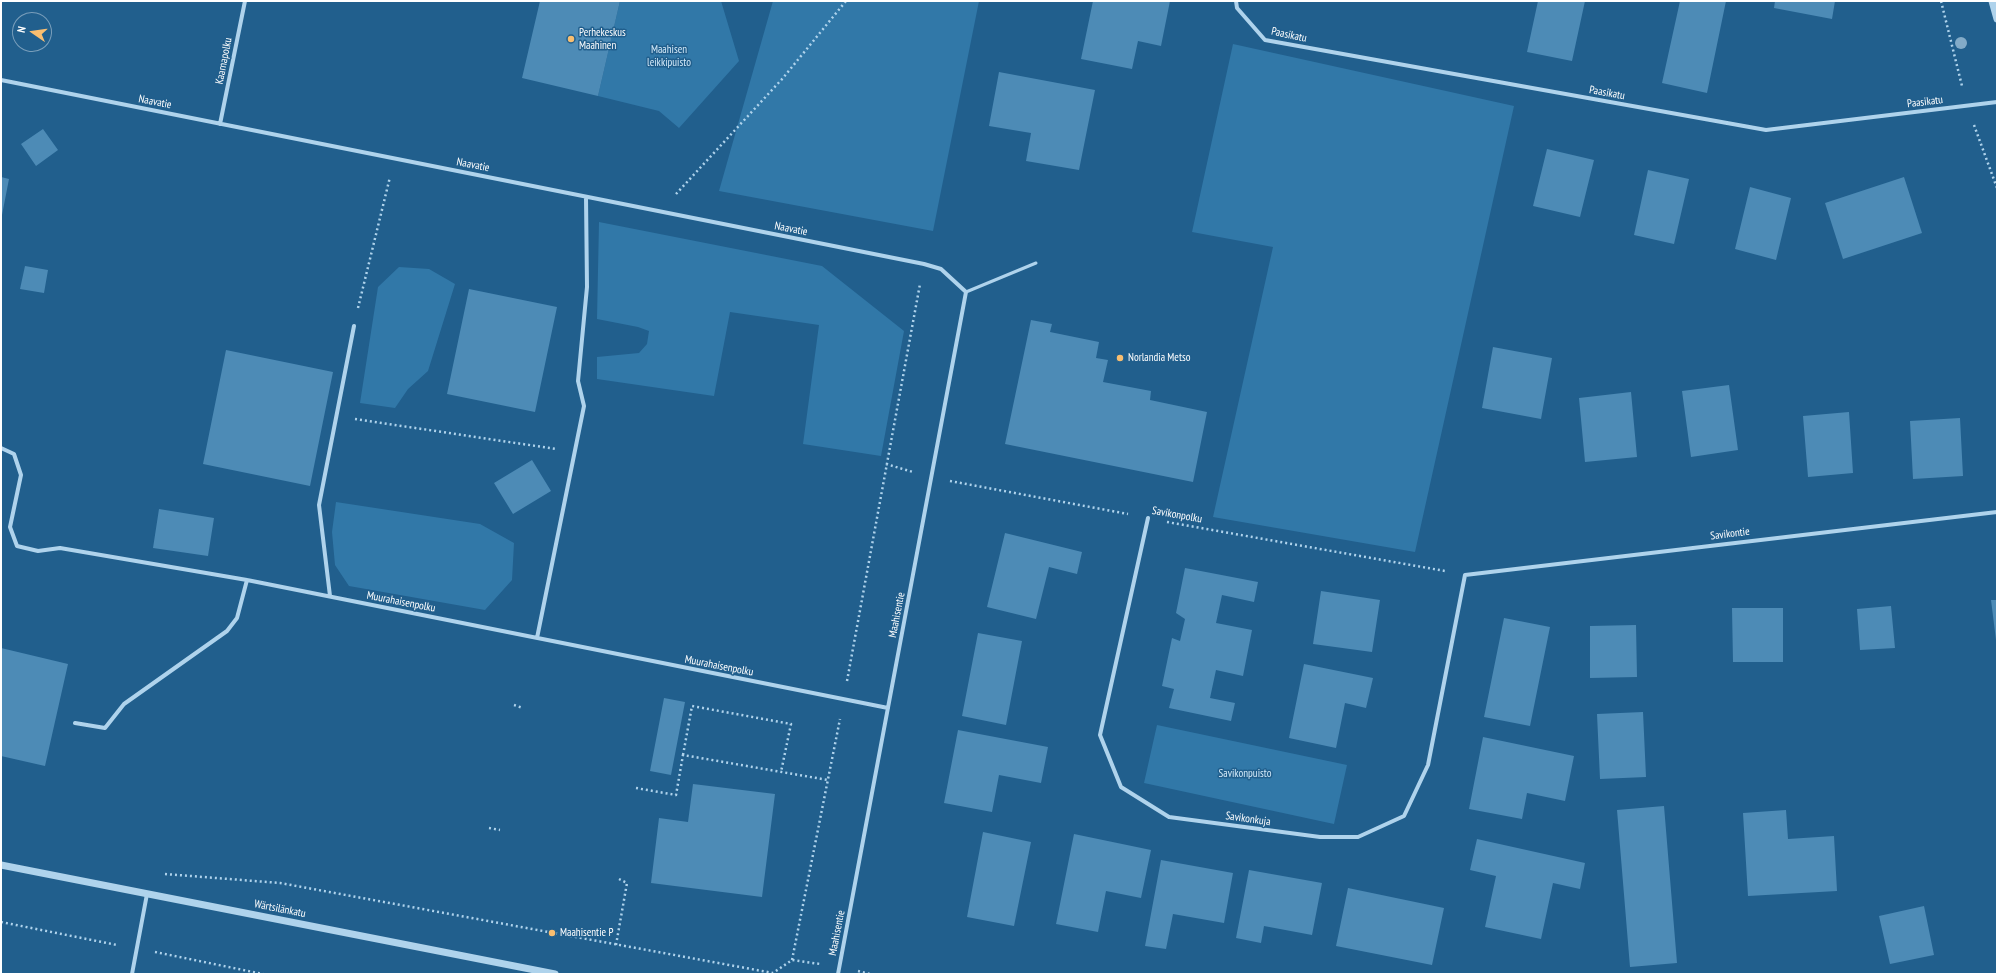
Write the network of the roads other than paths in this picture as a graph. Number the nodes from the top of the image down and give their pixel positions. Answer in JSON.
{"nodes":[{"id":1,"x":244,"y":1,"type":"edge"},
{"id":2,"x":1236,"y":1,"type":"edge"},
{"id":3,"x":1992,"y":1,"type":"edge"},
{"id":4,"x":1997,"y":19,"type":"edge"},
{"id":5,"x":1,"y":80,"type":"edge"},
{"id":6,"x":1997,"y":102,"type":"edge"},
{"id":7,"x":220,"y":124,"type":"junction"},
{"id":8,"x":586,"y":197,"type":"junction"},
{"id":9,"x":1036,"y":263,"type":"dead end"},
{"id":10,"x":966,"y":292,"type":"junction"},
{"id":11,"x":354,"y":326,"type":"road end"},
{"id":12,"x":1,"y":448,"type":"edge"},
{"id":13,"x":1997,"y":512,"type":"edge"},
{"id":14,"x":1148,"y":518,"type":"road end"},
{"id":15,"x":1465,"y":575,"type":"joint"},
{"id":16,"x":247,"y":580,"type":"junction"},
{"id":17,"x":330,"y":596,"type":"junction"},
{"id":18,"x":537,"y":638,"type":"junction"},
{"id":19,"x":888,"y":708,"type":"junction"},
{"id":20,"x":75,"y":722,"type":"dead end"},
{"id":21,"x":1,"y":865,"type":"edge"},
{"id":22,"x":147,"y":894,"type":"junction"},
{"id":23,"x":132,"y":974,"type":"edge"},
{"id":24,"x":555,"y":974,"type":"edge"},
{"id":25,"x":838,"y":974,"type":"edge"}],
"edges":[{"from":1,"to":7,"type":"street","name":"Kaarnapolku"},
{"from":2,"to":6,"type":"street","name":"Paasikatu"},
{"from":3,"to":4,"type":"street"},
{"from":5,"to":7,"type":"street","name":"Naavatie"},
{"from":7,"to":8,"type":"street","name":"Naavatie"},
{"from":8,"to":10,"type":"street","name":"Naavatie"},
{"from":8,"to":18,"type":"street"},
{"from":9,"to":10,"type":"lane"},
{"from":10,"to":19,"type":"street","name":"Maahisentie"},
{"from":11,"to":17,"type":"street"},
{"from":12,"to":16,"type":"street","name":"Muurahaisenpolku"},
{"from":13,"to":15,"type":"street","name":"Savikontie"},
{"from":14,"to":15,"type":"street","name":"Savikonkuja"},
{"from":16,"to":17,"type":"street","name":"Muurahaisenpolku"},
{"from":16,"to":20,"type":"street"},
{"from":17,"to":18,"type":"street","name":"Muurahaisenpolku"},
{"from":18,"to":19,"type":"street","name":"Muurahaisenpolku"},
{"from":19,"to":25,"type":"street","name":"Maahisentie"},
{"from":21,"to":22,"type":"street","name":"Wärtsilänkatu"},
{"from":22,"to":23,"type":"street"},
{"from":22,"to":24,"type":"street","name":"Wärtsilänkatu"}]}
